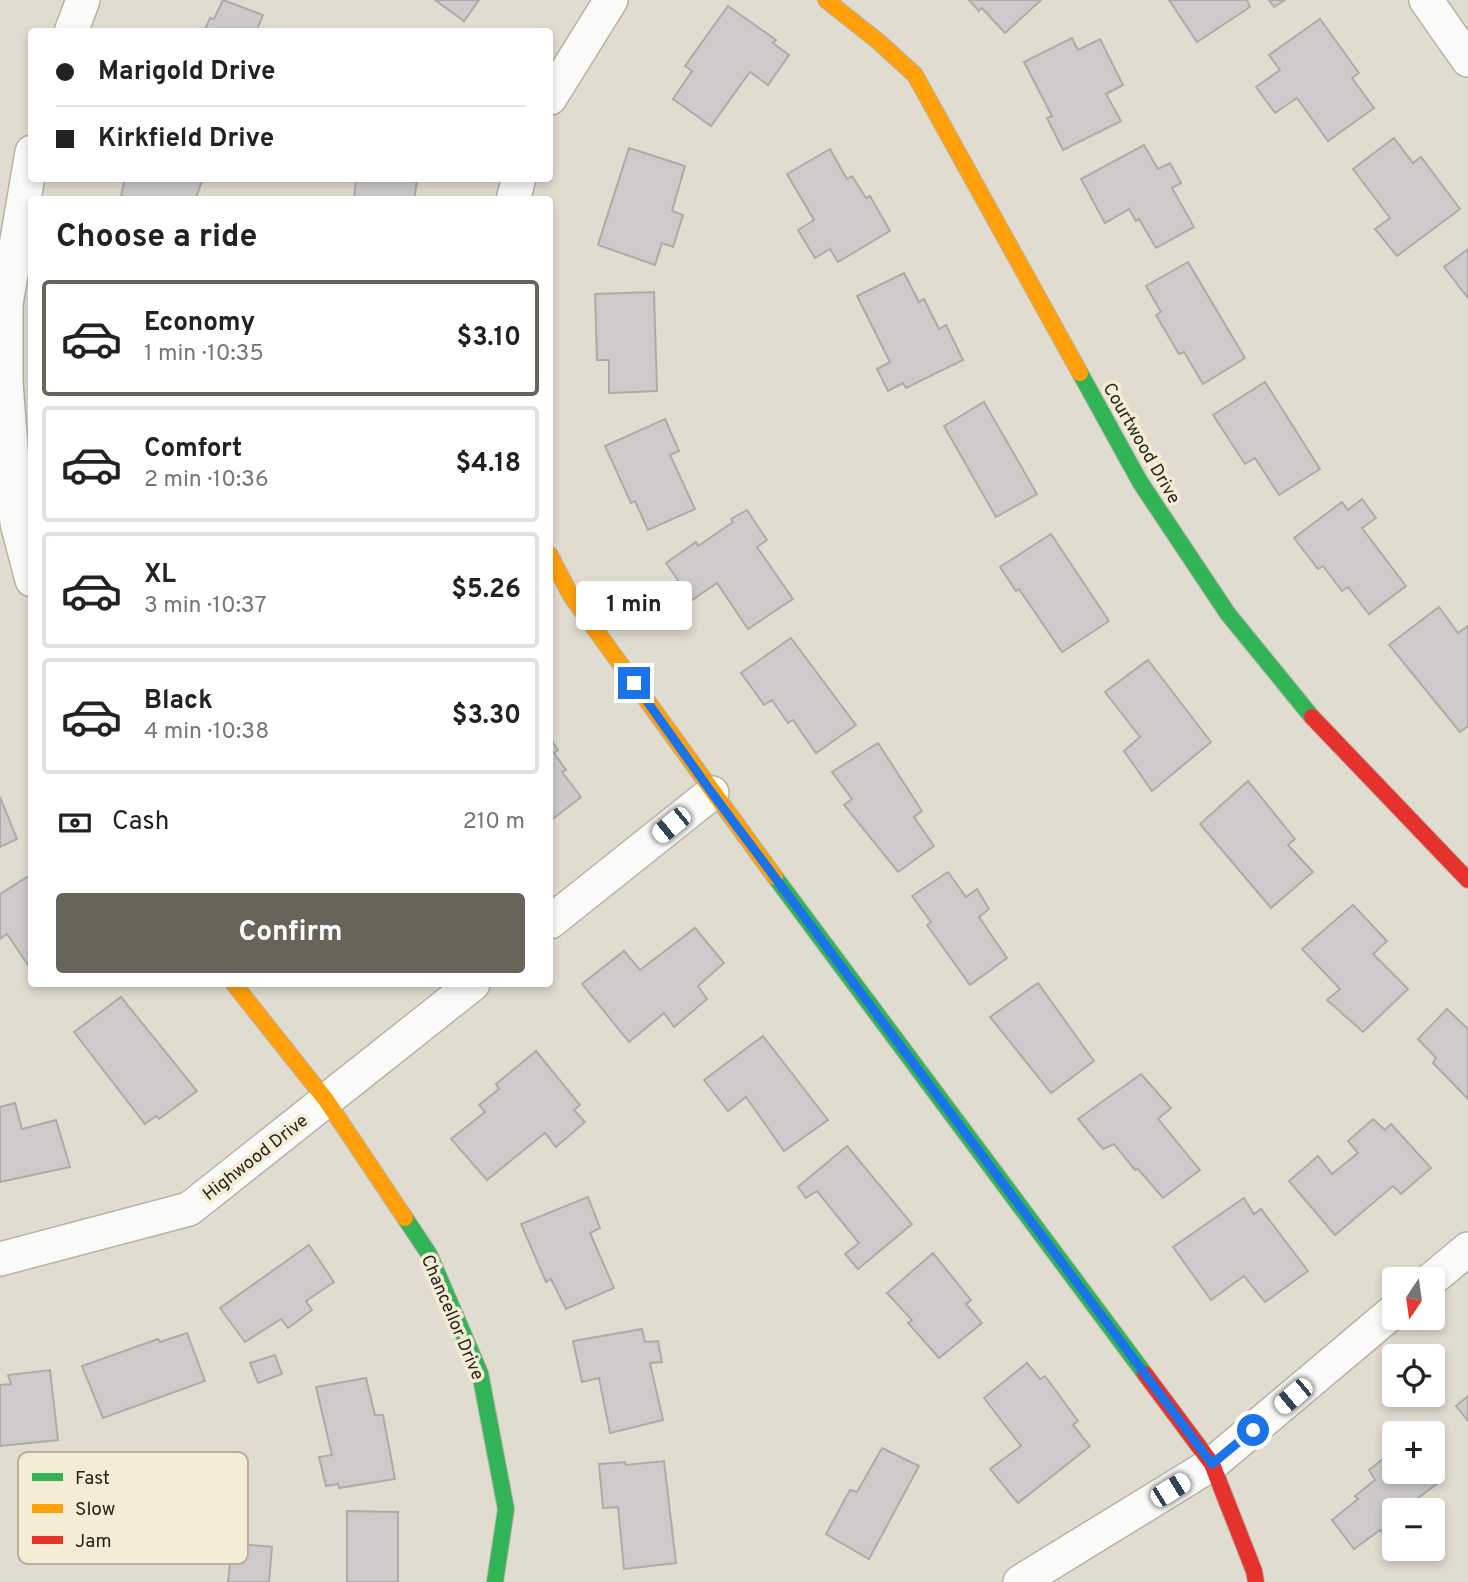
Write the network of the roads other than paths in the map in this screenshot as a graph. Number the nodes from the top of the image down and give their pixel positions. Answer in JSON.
{"nodes":[{"id":1,"x":83,"y":0,"type":"edge"},
{"id":2,"x":611,"y":0,"type":"edge"},
{"id":3,"x":826,"y":0,"type":"edge"},
{"id":4,"x":1426,"y":0,"type":"edge"},
{"id":5,"x":72,"y":28,"type":"edge"},
{"id":6,"x":1468,"y":60,"type":"edge"},
{"id":7,"x":553,"y":93,"type":"edge"},
{"id":8,"x":28,"y":175,"type":"edge"},
{"id":9,"x":553,"y":561,"type":"edge"},
{"id":10,"x":28,"y":565,"type":"edge"},
{"id":11,"x":712,"y":793,"type":"junction"},
{"id":12,"x":1468,"y":880,"type":"edge"},
{"id":13,"x":553,"y":920,"type":"edge"},
{"id":14,"x":236,"y":987,"type":"edge"},
{"id":15,"x":469,"y":987,"type":"edge"},
{"id":16,"x":327,"y":1100,"type":"junction"},
{"id":17,"x":1468,"y":1249,"type":"edge"},
{"id":18,"x":0,"y":1259,"type":"edge"},
{"id":19,"x":1446,"y":1267,"type":"edge"},
{"id":20,"x":1382,"y":1321,"type":"edge"},
{"id":21,"x":1212,"y":1464,"type":"junction"},
{"id":22,"x":495,"y":1582,"type":"edge"},
{"id":23,"x":1020,"y":1582,"type":"edge"},
{"id":24,"x":1256,"y":1582,"type":"edge"}],
"edges":[{"from":1,"to":5,"type":"street"},
{"from":2,"to":7,"type":"street"},
{"from":3,"to":12,"type":"street","name":"Courtwood Drive"},
{"from":4,"to":6,"type":"street"},
{"from":8,"to":10,"type":"street"},
{"from":9,"to":11,"type":"street"},
{"from":11,"to":13,"type":"street"},
{"from":11,"to":21,"type":"street"},
{"from":14,"to":16,"type":"street","name":"Chancellor Drive"},
{"from":15,"to":16,"type":"street","name":"Highwood Drive"},
{"from":16,"to":18,"type":"street","name":"Highwood Drive"},
{"from":16,"to":22,"type":"street","name":"Chancellor Drive"},
{"from":17,"to":19,"type":"street"},
{"from":20,"to":21,"type":"street"},
{"from":21,"to":23,"type":"street"},
{"from":21,"to":24,"type":"street"}]}
